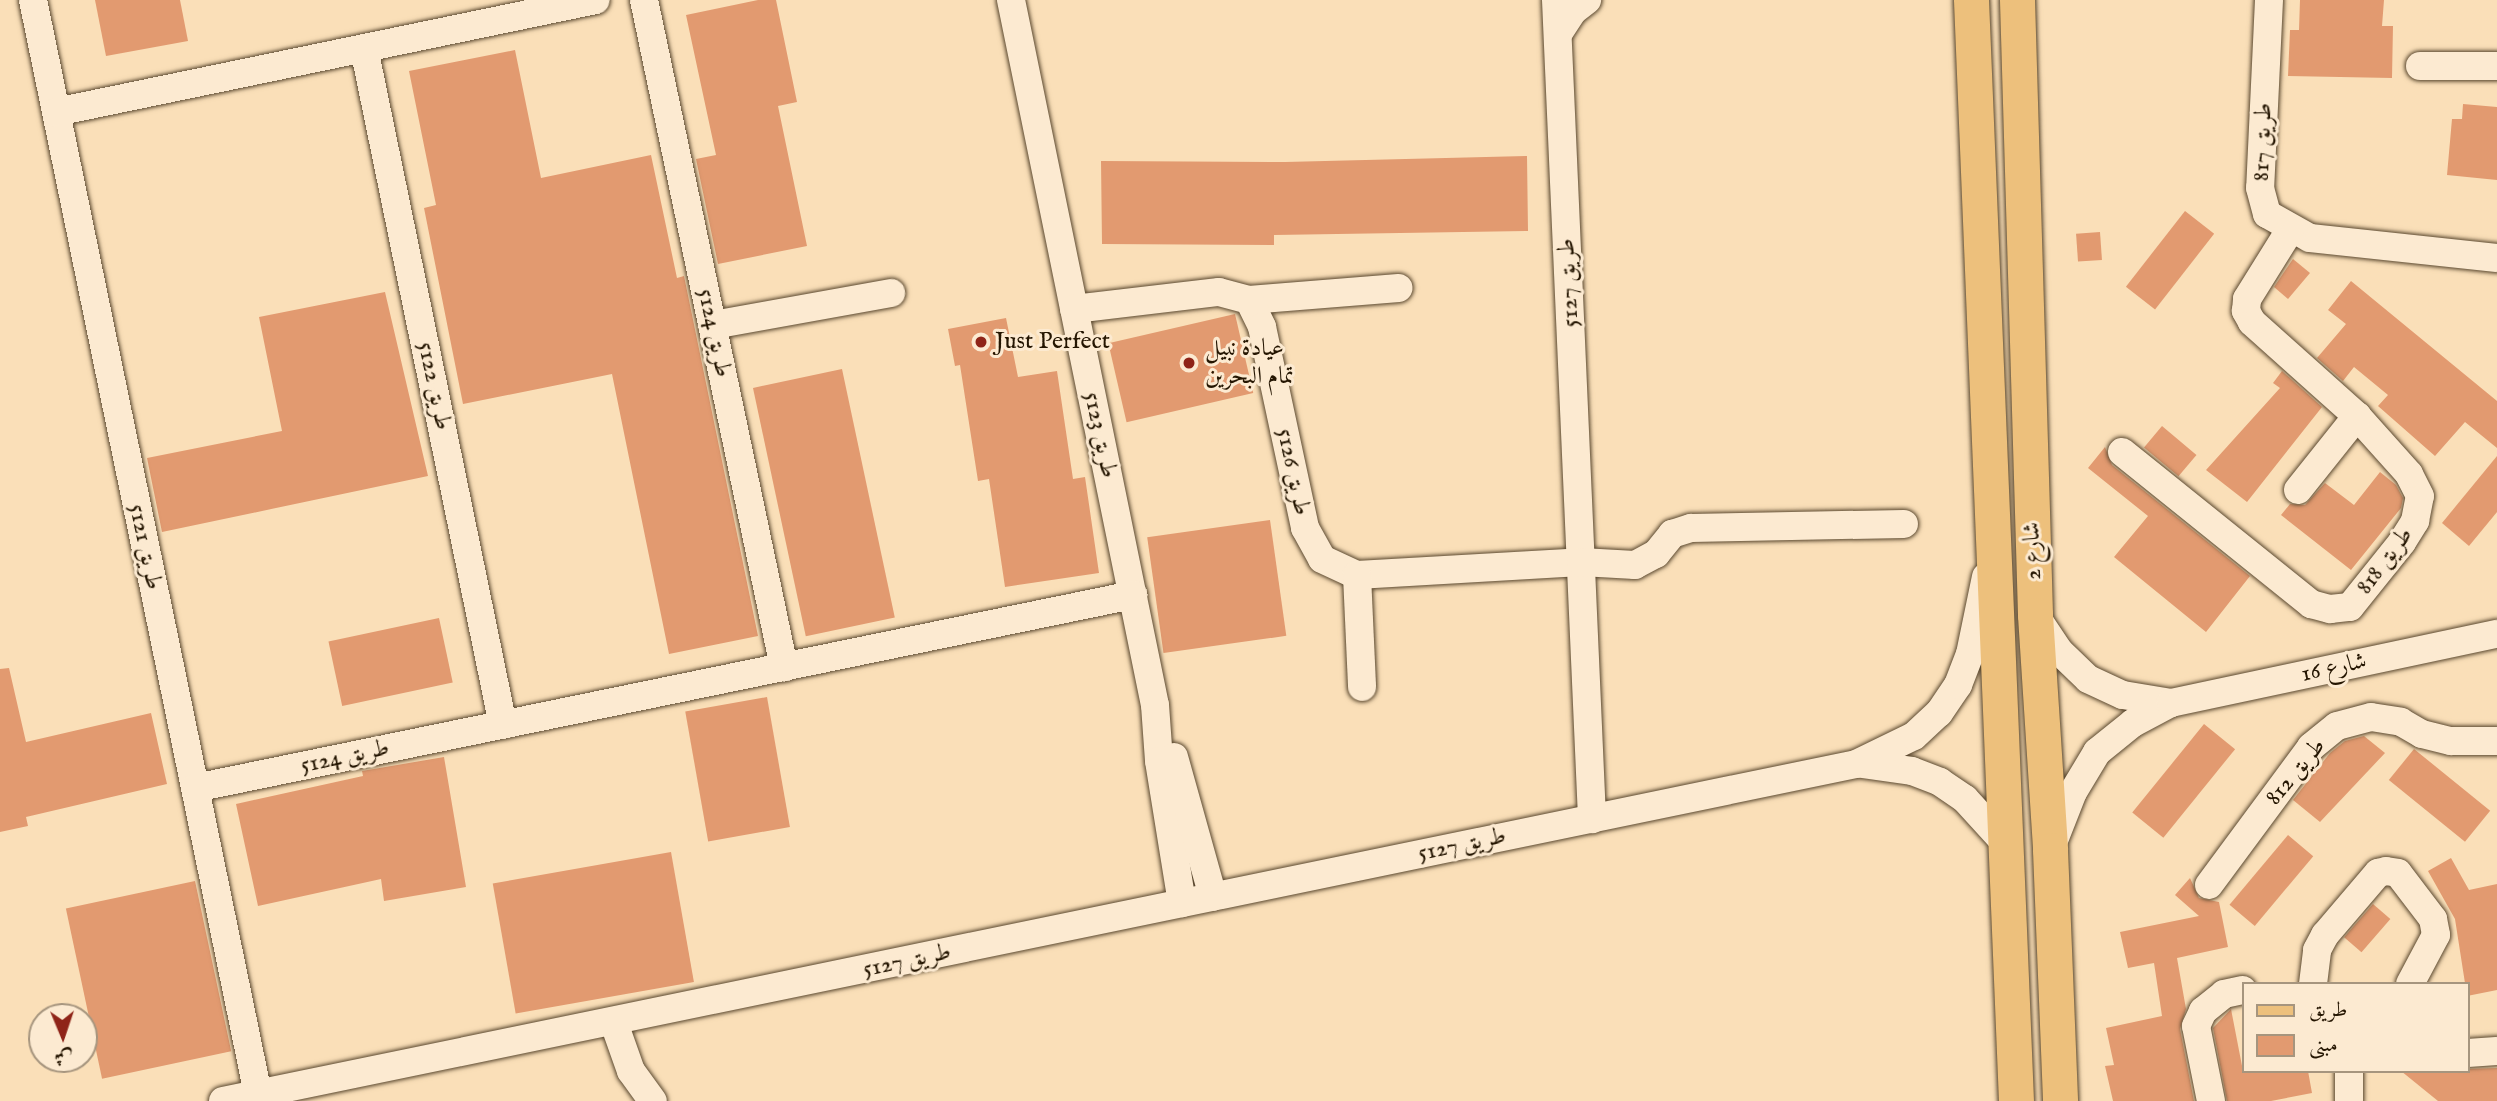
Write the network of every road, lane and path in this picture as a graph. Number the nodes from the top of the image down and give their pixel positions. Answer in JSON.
{"nodes":[{"id":1,"x":33,"y":0,"type":"edge"},
{"id":2,"x":596,"y":0,"type":"edge"},
{"id":3,"x":644,"y":0,"type":"edge"},
{"id":4,"x":1011,"y":0,"type":"edge"},
{"id":5,"x":1556,"y":0,"type":"edge"},
{"id":6,"x":1587,"y":0,"type":"edge"},
{"id":7,"x":1971,"y":0,"type":"edge"},
{"id":8,"x":2017,"y":0,"type":"edge"},
{"id":9,"x":2269,"y":0,"type":"edge"},
{"id":10,"x":1558,"y":34,"type":"junction"},
{"id":11,"x":364,"y":48,"type":"junction"},
{"id":12,"x":2420,"y":66,"type":"dead end"},
{"id":13,"x":2497,"y":66,"type":"edge"},
{"id":14,"x":56,"y":112,"type":"junction"},
{"id":15,"x":2290,"y":230,"type":"junction"},
{"id":16,"x":2497,"y":258,"type":"edge"},
{"id":17,"x":1399,"y":288,"type":"dead end"},
{"id":18,"x":891,"y":293,"type":"dead end"},
{"id":19,"x":1249,"y":300,"type":"junction"},
{"id":20,"x":1074,"y":309,"type":"junction"},
{"id":21,"x":713,"y":325,"type":"junction"},
{"id":22,"x":2357,"y":416,"type":"junction"},
{"id":23,"x":2122,"y":452,"type":"dead end"},
{"id":24,"x":2298,"y":490,"type":"dead end"},
{"id":25,"x":1904,"y":524,"type":"dead end"},
{"id":26,"x":1992,"y":544,"type":"junction"},
{"id":27,"x":1581,"y":562,"type":"junction"},
{"id":28,"x":1357,"y":575,"type":"junction"},
{"id":29,"x":1133,"y":595,"type":"junction"},
{"id":30,"x":2035,"y":615,"type":"junction"},
{"id":31,"x":2497,"y":634,"type":"edge"},
{"id":32,"x":784,"y":667,"type":"junction"},
{"id":33,"x":1362,"y":687,"type":"dead end"},
{"id":34,"x":2171,"y":703,"type":"junction"},
{"id":35,"x":1156,"y":705,"type":"junction"},
{"id":36,"x":503,"y":725,"type":"junction"},
{"id":37,"x":2497,"y":741,"type":"edge"},
{"id":38,"x":1856,"y":764,"type":"junction"},
{"id":39,"x":195,"y":788,"type":"junction"},
{"id":40,"x":1592,"y":819,"type":"junction"},
{"id":41,"x":2005,"y":843,"type":"junction"},
{"id":42,"x":2050,"y":849,"type":"junction"},
{"id":43,"x":2209,"y":885,"type":"dead end"},
{"id":44,"x":1213,"y":897,"type":"junction"},
{"id":45,"x":1182,"y":903,"type":"junction"},
{"id":46,"x":2313,"y":982,"type":"edge"},
{"id":47,"x":2411,"y":982,"type":"edge"},
{"id":48,"x":2242,"y":990,"type":"edge"},
{"id":49,"x":614,"y":1023,"type":"junction"},
{"id":50,"x":2497,"y":1051,"type":"edge"},
{"id":51,"x":2469,"y":1053,"type":"edge"},
{"id":52,"x":2350,"y":1073,"type":"edge"},
{"id":53,"x":258,"y":1094,"type":"junction"},
{"id":54,"x":223,"y":1101,"type":"edge"},
{"id":55,"x":653,"y":1101,"type":"edge"},
{"id":56,"x":2016,"y":1101,"type":"edge"},
{"id":57,"x":2060,"y":1101,"type":"edge"},
{"id":58,"x":2211,"y":1101,"type":"edge"},
{"id":59,"x":2349,"y":1101,"type":"edge"}],
"edges":[{"from":1,"to":14,"type":"street","name":"طريق 5121"},
{"from":2,"to":11,"type":"street"},
{"from":3,"to":21,"type":"street","name":"طريق 5124"},
{"from":4,"to":20,"type":"street","name":"طريق 5123"},
{"from":5,"to":10,"type":"street","name":"طريق 5127"},
{"from":6,"to":10,"type":"street"},
{"from":7,"to":26,"type":"main road","name":"شارع 2"},
{"from":8,"to":30,"type":"main road","name":"شارع 2"},
{"from":9,"to":15,"type":"street","name":"طريق 817"},
{"from":10,"to":27,"type":"street","name":"طريق 5127"},
{"from":11,"to":14,"type":"street"},
{"from":11,"to":36,"type":"street","name":"طريق 5122"},
{"from":12,"to":13,"type":"street"},
{"from":14,"to":39,"type":"street","name":"طريق 5121"},
{"from":15,"to":16,"type":"street","name":"طريق 817"},
{"from":15,"to":22,"type":"street","name":"طريق 818"},
{"from":17,"to":19,"type":"street"},
{"from":18,"to":21,"type":"street"},
{"from":19,"to":20,"type":"street"},
{"from":19,"to":28,"type":"street","name":"طريق 5126"},
{"from":20,"to":29,"type":"street","name":"طريق 5123"},
{"from":21,"to":32,"type":"street","name":"طريق 5124"},
{"from":22,"to":23,"type":"street","name":"طريق 818"},
{"from":22,"to":24,"type":"street"},
{"from":25,"to":27,"type":"street","name":"طريق 5126"},
{"from":26,"to":38,"type":"street","name":"طريق 5127"},
{"from":26,"to":41,"type":"main road","name":"شارع 2"},
{"from":27,"to":28,"type":"street","name":"طريق 5126"},
{"from":27,"to":40,"type":"street","name":"طريق 5127"},
{"from":28,"to":33,"type":"street"},
{"from":29,"to":32,"type":"street","name":"طريق 5124"},
{"from":29,"to":35,"type":"street","name":"طريق 5123"},
{"from":30,"to":34,"type":"street","name":"شارع 16"},
{"from":30,"to":42,"type":"main road","name":"شارع 2"},
{"from":31,"to":34,"type":"street","name":"شارع 16"},
{"from":32,"to":36,"type":"street","name":"طريق 5124"},
{"from":34,"to":42,"type":"street","name":"شارع 16"},
{"from":35,"to":44,"type":"street","name":"طريق 5123"},
{"from":35,"to":45,"type":"street","name":"طريق 5123"},
{"from":36,"to":39,"type":"street","name":"طريق 5124"},
{"from":37,"to":43,"type":"street","name":"طريق 812"},
{"from":38,"to":40,"type":"street","name":"طريق 5127"},
{"from":38,"to":41,"type":"street","name":"طريق 5127"},
{"from":39,"to":53,"type":"street","name":"طريق 5121"},
{"from":40,"to":44,"type":"street","name":"طريق 5127"},
{"from":41,"to":56,"type":"main road","name":"شارع 2"},
{"from":42,"to":57,"type":"main road","name":"شارع 2"},
{"from":44,"to":45,"type":"street","name":"طريق 5127"},
{"from":45,"to":49,"type":"street","name":"طريق 5127"},
{"from":46,"to":47,"type":"street"},
{"from":48,"to":58,"type":"street"},
{"from":49,"to":53,"type":"street","name":"طريق 5127"},
{"from":49,"to":55,"type":"street"},
{"from":50,"to":51,"type":"street"},
{"from":52,"to":59,"type":"street"},
{"from":53,"to":54,"type":"street","name":"طريق 5127"}]}
